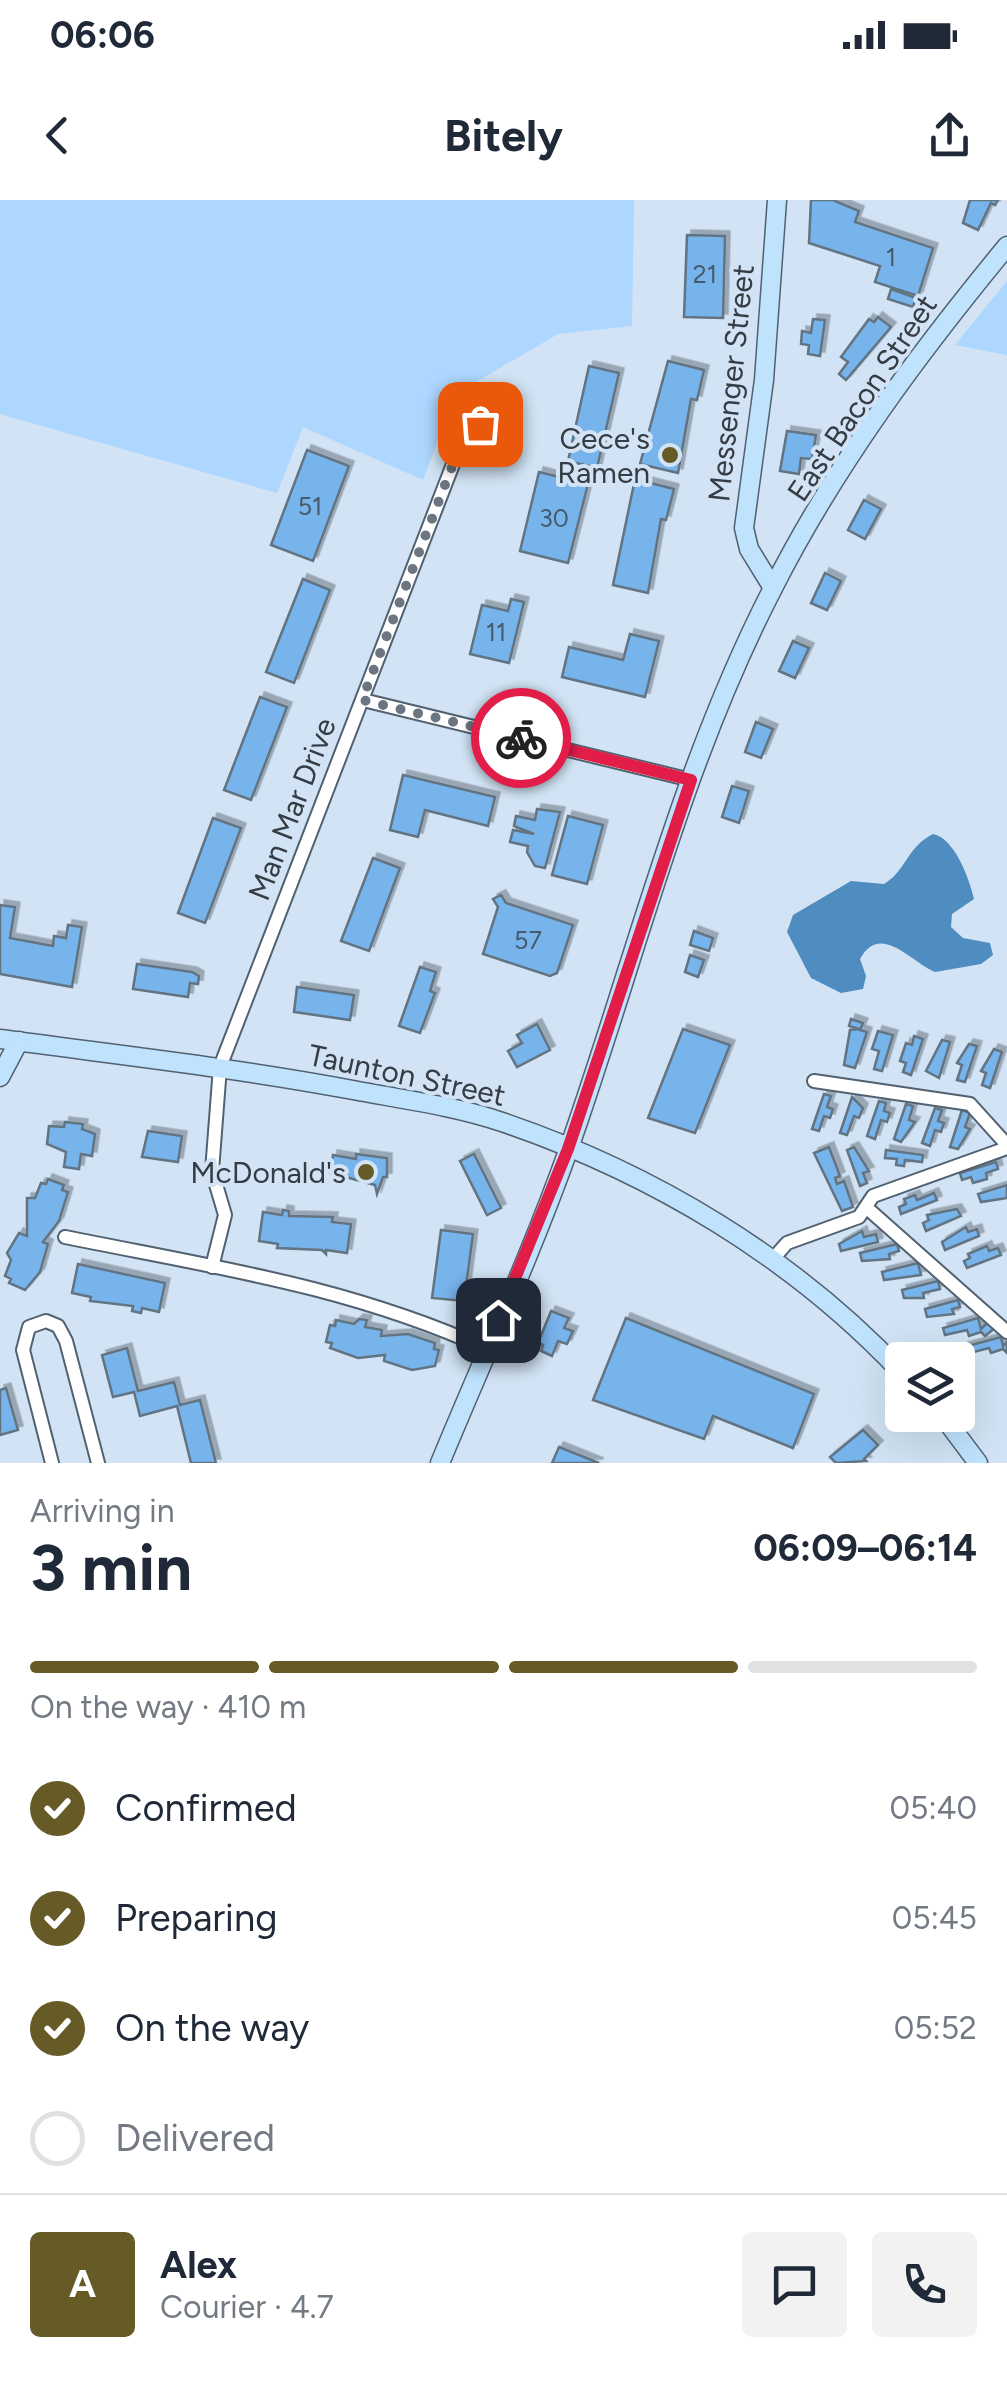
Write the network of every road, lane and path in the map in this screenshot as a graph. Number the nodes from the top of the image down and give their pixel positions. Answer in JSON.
{"nodes":[{"id":1,"x":777,"y":200,"type":"edge"},
{"id":2,"x":1007,"y":246,"type":"edge"},
{"id":3,"x":492,"y":412,"type":"dead end"},
{"id":4,"x":773,"y":588,"type":"junction"},
{"id":5,"x":362,"y":700,"type":"junction"},
{"id":6,"x":691,"y":780,"type":"junction"},
{"id":7,"x":9,"y":1040,"type":"edge"},
{"id":8,"x":220,"y":1068,"type":"junction"},
{"id":9,"x":0,"y":1077,"type":"edge"},
{"id":10,"x":814,"y":1081,"type":"dead end"},
{"id":11,"x":1007,"y":1146,"type":"edge"},
{"id":12,"x":568,"y":1149,"type":"junction"},
{"id":13,"x":866,"y":1208,"type":"junction"},
{"id":14,"x":65,"y":1237,"type":"dead end"},
{"id":15,"x":772,"y":1260,"type":"junction"},
{"id":16,"x":212,"y":1266,"type":"junction"},
{"id":17,"x":1007,"y":1332,"type":"edge"},
{"id":18,"x":487,"y":1350,"type":"junction"},
{"id":19,"x":885,"y":1356,"type":"edge"},
{"id":20,"x":955,"y":1432,"type":"edge"},
{"id":21,"x":52,"y":1463,"type":"edge"},
{"id":22,"x":98,"y":1463,"type":"edge"},
{"id":23,"x":440,"y":1463,"type":"edge"},
{"id":24,"x":978,"y":1463,"type":"edge"}],
"edges":[{"from":1,"to":4,"type":"main road","name":"Messenger Street"},
{"from":2,"to":4,"type":"main road","name":"East Bacon Street"},
{"from":3,"to":5,"type":"street","name":"Man Mar Drive"},
{"from":4,"to":6,"type":"main road"},
{"from":5,"to":6,"type":"street"},
{"from":5,"to":8,"type":"street","name":"Man Mar Drive"},
{"from":6,"to":12,"type":"main road"},
{"from":7,"to":8,"type":"main road","name":"Taunton Street"},
{"from":7,"to":9,"type":"main road"},
{"from":8,"to":12,"type":"main road","name":"Taunton Street"},
{"from":8,"to":16,"type":"street","name":"Man Mar Drive"},
{"from":10,"to":11,"type":"street"},
{"from":11,"to":13,"type":"street"},
{"from":12,"to":15,"type":"main road","name":"Taunton Street"},
{"from":12,"to":18,"type":"main road"},
{"from":13,"to":15,"type":"street"},
{"from":13,"to":17,"type":"street"},
{"from":14,"to":16,"type":"street"},
{"from":15,"to":19,"type":"main road","name":"Taunton Street"},
{"from":16,"to":18,"type":"street"},
{"from":18,"to":23,"type":"main road"},
{"from":20,"to":24,"type":"main road"},
{"from":21,"to":22,"type":"street"}]}
